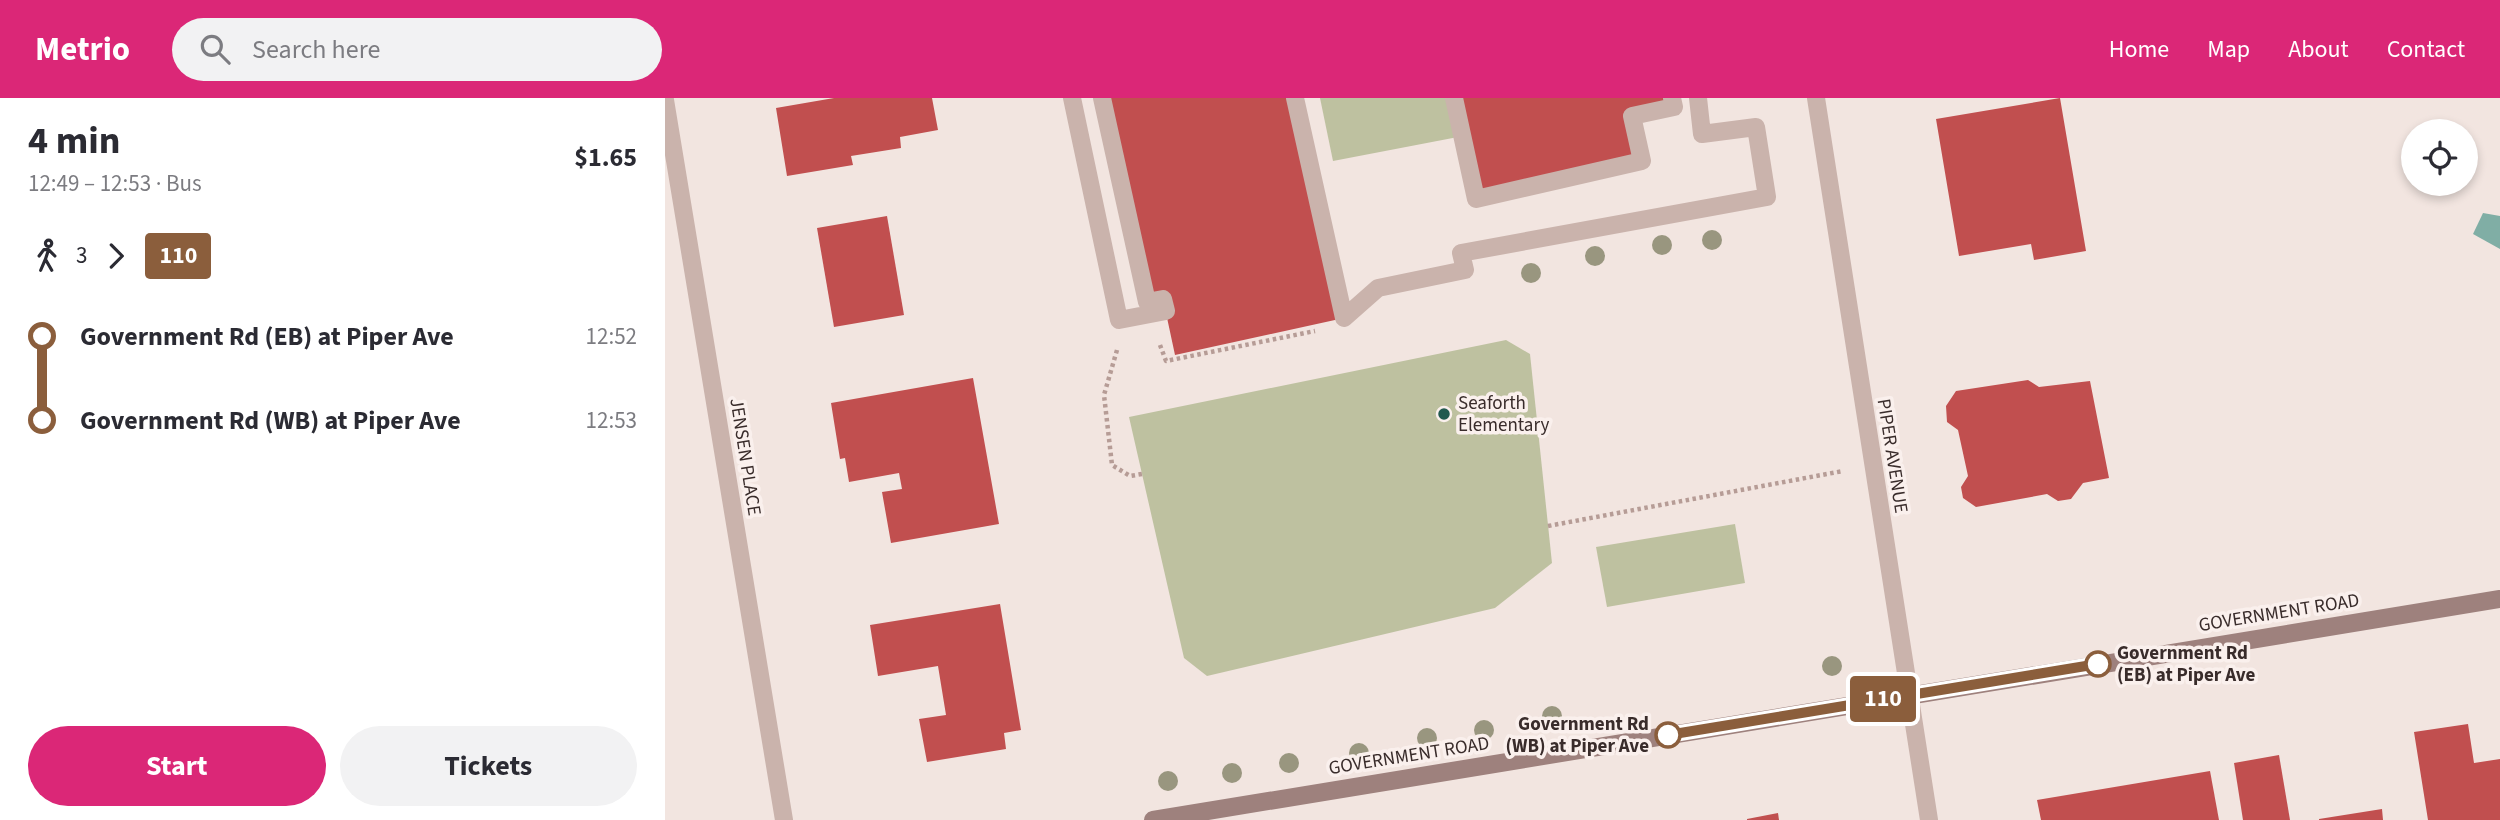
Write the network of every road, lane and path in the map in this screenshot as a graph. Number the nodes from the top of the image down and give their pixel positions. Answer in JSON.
{"nodes":[{"id":1,"x":1072,"y":98,"type":"edge"},
{"id":2,"x":1102,"y":98,"type":"edge"},
{"id":3,"x":1295,"y":98,"type":"edge"},
{"id":4,"x":1454,"y":98,"type":"edge"},
{"id":5,"x":1672,"y":98,"type":"edge"},
{"id":6,"x":1698,"y":98,"type":"edge"},
{"id":7,"x":1816,"y":98,"type":"edge"},
{"id":8,"x":665,"y":100,"type":"edge"},
{"id":9,"x":1349,"y":313,"type":"junction"},
{"id":10,"x":1149,"y":314,"type":"junction"},
{"id":11,"x":1125,"y":319,"type":"junction"},
{"id":12,"x":1872,"y":465,"type":"junction"},
{"id":13,"x":1142,"y":474,"type":"dead end"},
{"id":14,"x":1548,"y":526,"type":"dead end"},
{"id":15,"x":2500,"y":599,"type":"edge"},
{"id":16,"x":1909,"y":695,"type":"junction"},
{"id":17,"x":783,"y":820,"type":"edge"},
{"id":18,"x":1153,"y":820,"type":"edge"},
{"id":19,"x":1929,"y":820,"type":"edge"}],
"edges":[{"from":1,"to":11,"type":"street"},
{"from":2,"to":10,"type":"street"},
{"from":3,"to":9,"type":"street"},
{"from":4,"to":5,"type":"street"},
{"from":6,"to":9,"type":"street"},
{"from":7,"to":12,"type":"street","name":"PIPER AVENUE"},
{"from":8,"to":17,"type":"street","name":"JENSEN PLACE"},
{"from":9,"to":10,"type":"path"},
{"from":10,"to":11,"type":"street"},
{"from":11,"to":13,"type":"path"},
{"from":12,"to":14,"type":"path"},
{"from":12,"to":16,"type":"street","name":"PIPER AVENUE"},
{"from":15,"to":16,"type":"street","name":"GOVERNMENT ROAD"},
{"from":16,"to":18,"type":"street","name":"GOVERNMENT ROAD"},
{"from":16,"to":19,"type":"street","name":"PIPER AVENUE"}]}
